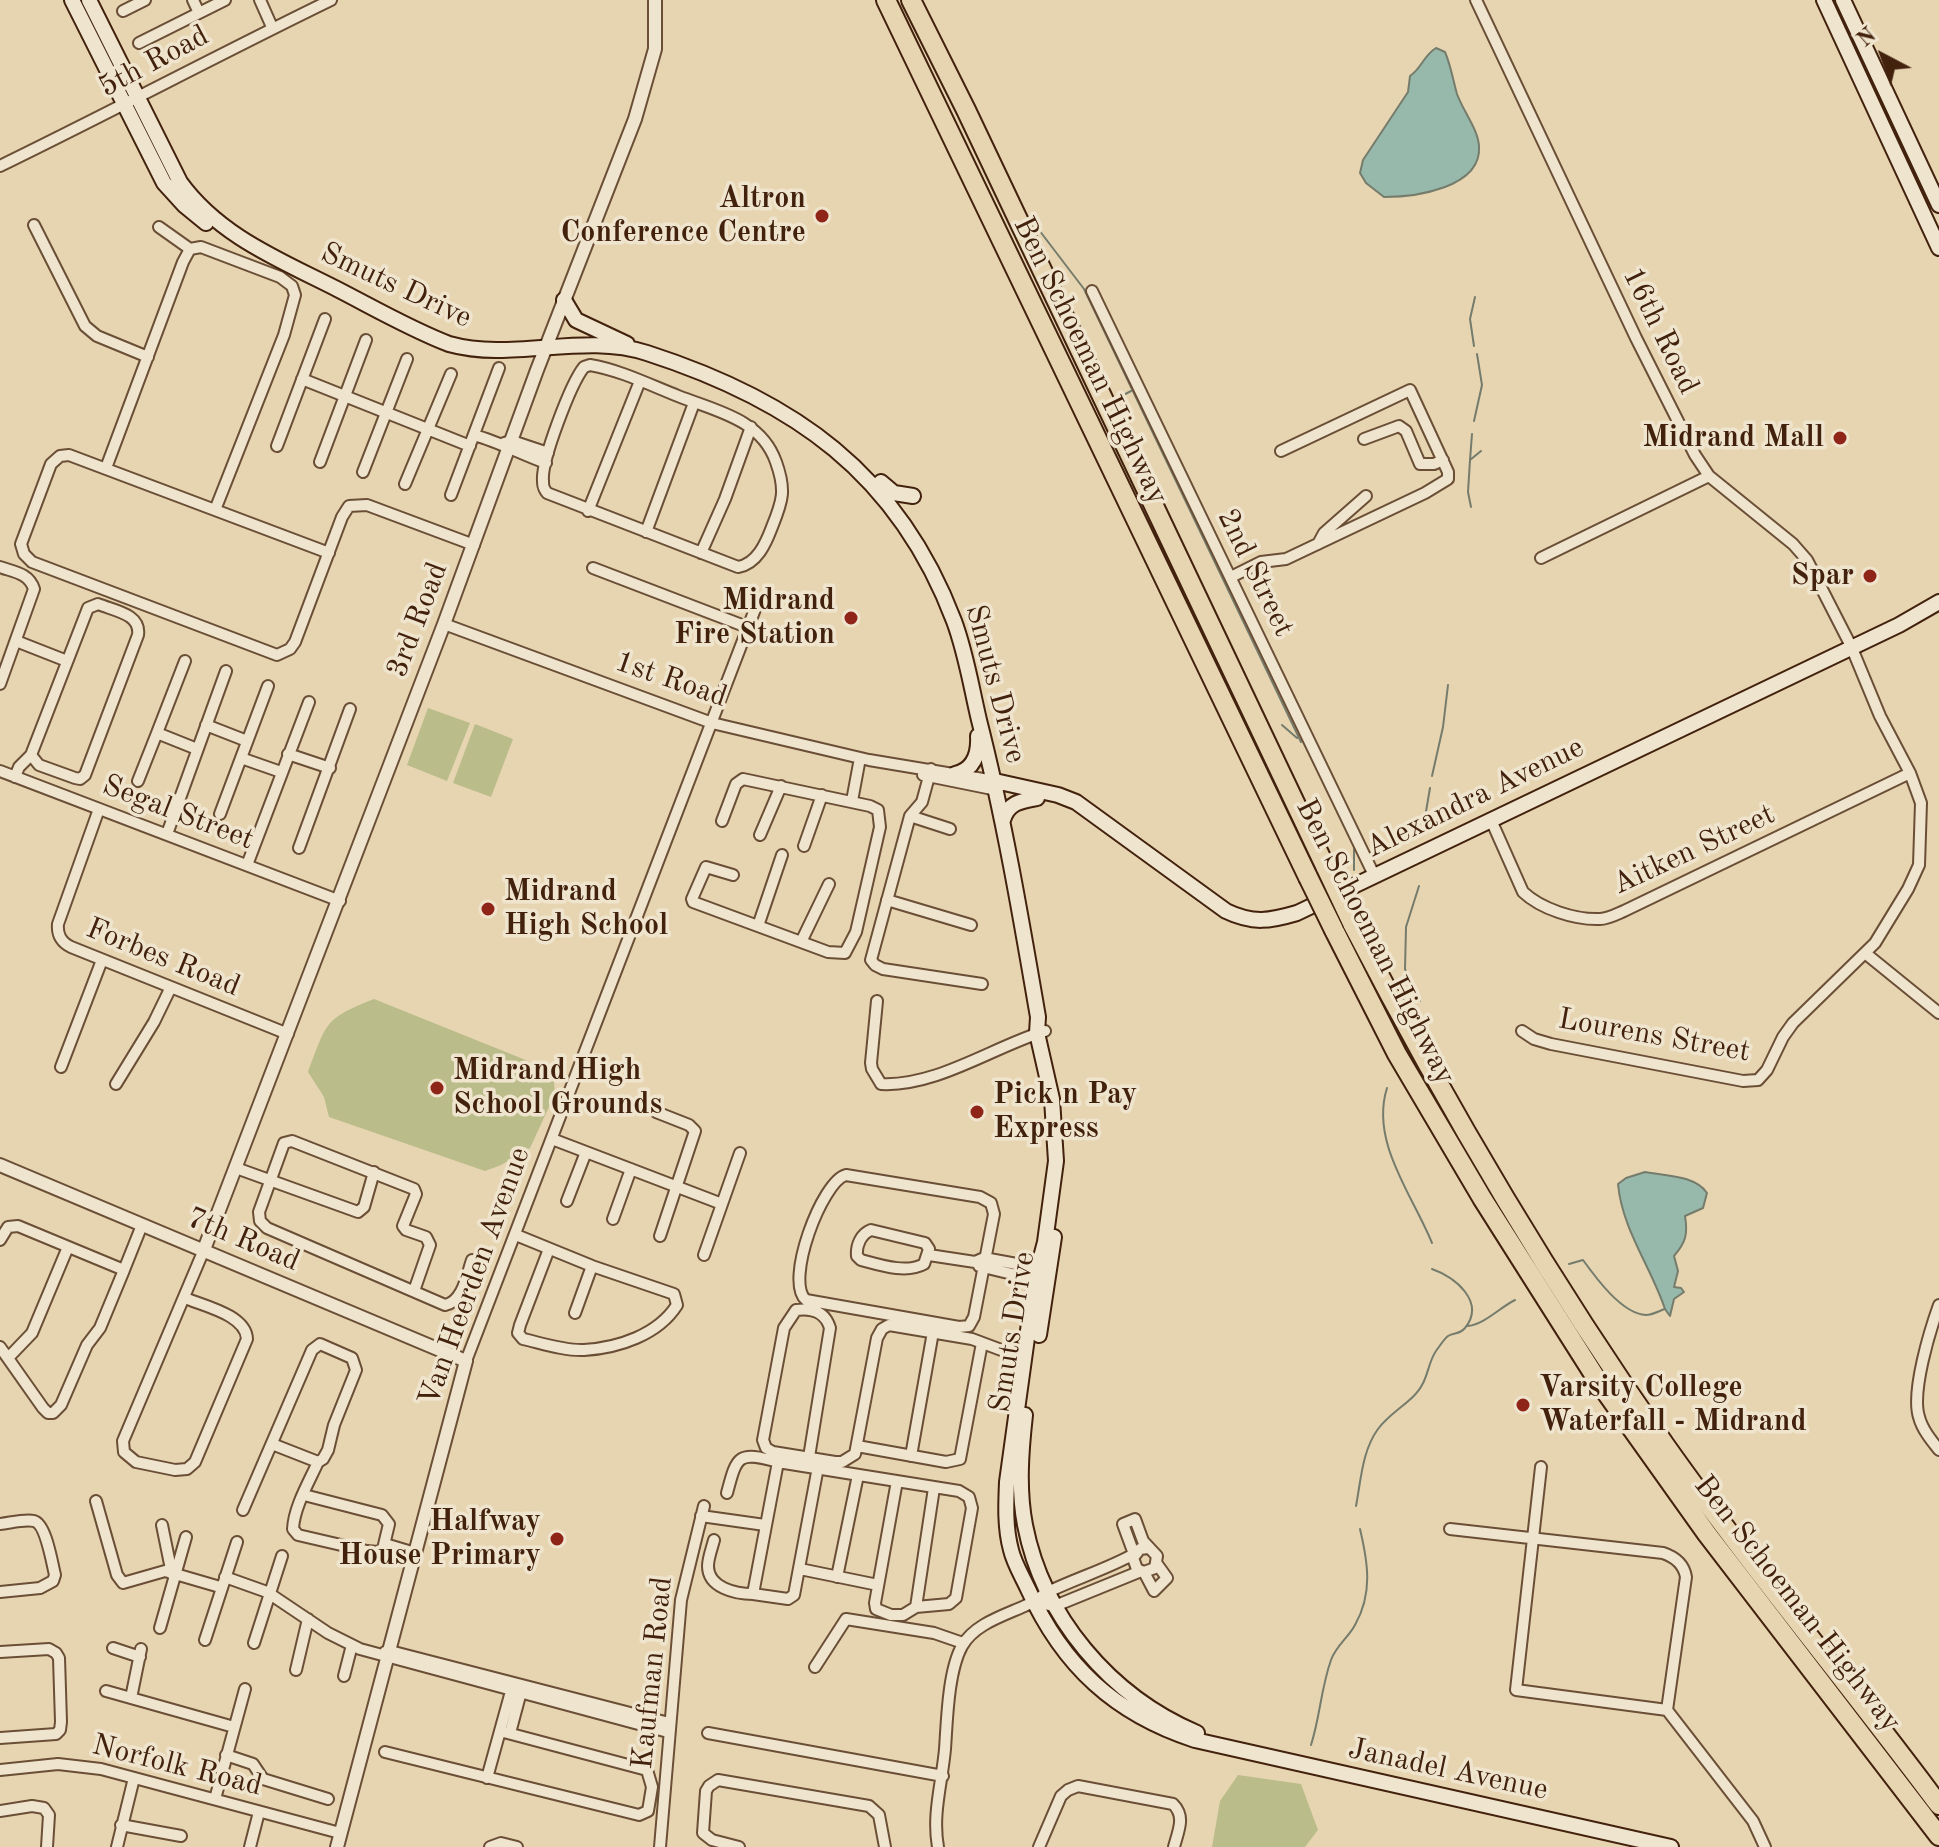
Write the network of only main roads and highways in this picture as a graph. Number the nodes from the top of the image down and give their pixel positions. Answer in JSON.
{"nodes":[{"id":1,"x":72,"y":0,"type":"edge"},
{"id":2,"x":89,"y":0,"type":"edge"},
{"id":3,"x":873,"y":0,"type":"edge"},
{"id":4,"x":886,"y":0,"type":"edge"},
{"id":5,"x":911,"y":0,"type":"edge"},
{"id":6,"x":921,"y":0,"type":"edge"},
{"id":7,"x":1824,"y":0,"type":"edge"},
{"id":8,"x":1843,"y":0,"type":"edge"},
{"id":9,"x":966,"y":110,"type":"junction"},
{"id":10,"x":949,"y":132,"type":"junction"},
{"id":11,"x":1939,"y":205,"type":"edge"},
{"id":12,"x":257,"y":248,"type":"junction"},
{"id":13,"x":1939,"y":248,"type":"edge"},
{"id":14,"x":564,"y":300,"type":"road end"},
{"id":15,"x":646,"y":352,"type":"junction"},
{"id":16,"x":845,"y":457,"type":"junction"},
{"id":17,"x":913,"y":496,"type":"dead end"},
{"id":18,"x":1939,"y":602,"type":"edge"},
{"id":19,"x":1939,"y":612,"type":"edge"},
{"id":20,"x":1899,"y":625,"type":"junction"},
{"id":21,"x":978,"y":715,"type":"junction"},
{"id":22,"x":955,"y":774,"type":"road end"},
{"id":23,"x":996,"y":786,"type":"junction"},
{"id":24,"x":1037,"y":798,"type":"junction"},
{"id":25,"x":1003,"y":820,"type":"junction"},
{"id":26,"x":1162,"y":867,"type":"junction"},
{"id":27,"x":1042,"y":1275,"type":"junction"},
{"id":28,"x":1051,"y":1599,"type":"joint"},
{"id":29,"x":1036,"y":1607,"type":"joint"},
{"id":30,"x":1238,"y":1750,"type":"junction"},
{"id":31,"x":1939,"y":1805,"type":"edge"},
{"id":32,"x":1939,"y":1836,"type":"edge"},
{"id":33,"x":1653,"y":1844,"type":"edge"},
{"id":34,"x":1671,"y":1847,"type":"edge"}],
"edges":[{"from":1,"to":12,"type":"main road","name":"Smuts Drive"},
{"from":2,"to":12,"type":"main road","name":"Smuts Drive"},
{"from":3,"to":10,"type":"highway"},
{"from":4,"to":10,"type":"highway","name":"Ben Schoeman Highway"},
{"from":5,"to":9,"type":"highway","name":"Ben Schoeman Highway"},
{"from":6,"to":9,"type":"highway"},
{"from":7,"to":13,"type":"main road"},
{"from":8,"to":11,"type":"main road"},
{"from":9,"to":31,"type":"highway","name":"Ben Schoeman Highway","bridge":true},
{"from":10,"to":32,"type":"highway","name":"Ben Schoeman Highway","bridge":true},
{"from":12,"to":15,"type":"main road","name":"Smuts Drive"},
{"from":14,"to":15,"type":"main road"},
{"from":15,"to":16,"type":"main road","name":"Smuts Drive"},
{"from":16,"to":17,"type":"main road"},
{"from":16,"to":21,"type":"main road","name":"Smuts Drive"},
{"from":18,"to":20,"type":"main road","name":"Alexandra Avenue"},
{"from":19,"to":20,"type":"main road","name":"Alexandra Avenue"},
{"from":20,"to":26,"type":"main road","name":"Alexandra Avenue"},
{"from":21,"to":22,"type":"main road"},
{"from":21,"to":23,"type":"main road","name":"Smuts Drive"},
{"from":23,"to":24,"type":"main road"},
{"from":23,"to":25,"type":"main road","name":"Smuts Drive"},
{"from":23,"to":26,"type":"main road","name":"Alexandra Avenue"},
{"from":24,"to":25,"type":"main road"},
{"from":24,"to":26,"type":"main road"},
{"from":25,"to":27,"type":"main road","name":"Smuts Drive"},
{"from":27,"to":28,"type":"main road","name":"Smuts Drive"},
{"from":27,"to":29,"type":"main road","name":"Smuts Drive"},
{"from":28,"to":30,"type":"main road","name":"Janadel Avenue"},
{"from":29,"to":30,"type":"main road","name":"Janadel Avenue"},
{"from":30,"to":33,"type":"main road","name":"Janadel Avenue"},
{"from":33,"to":34,"type":"main road","name":"Janadel Avenue"}]}
